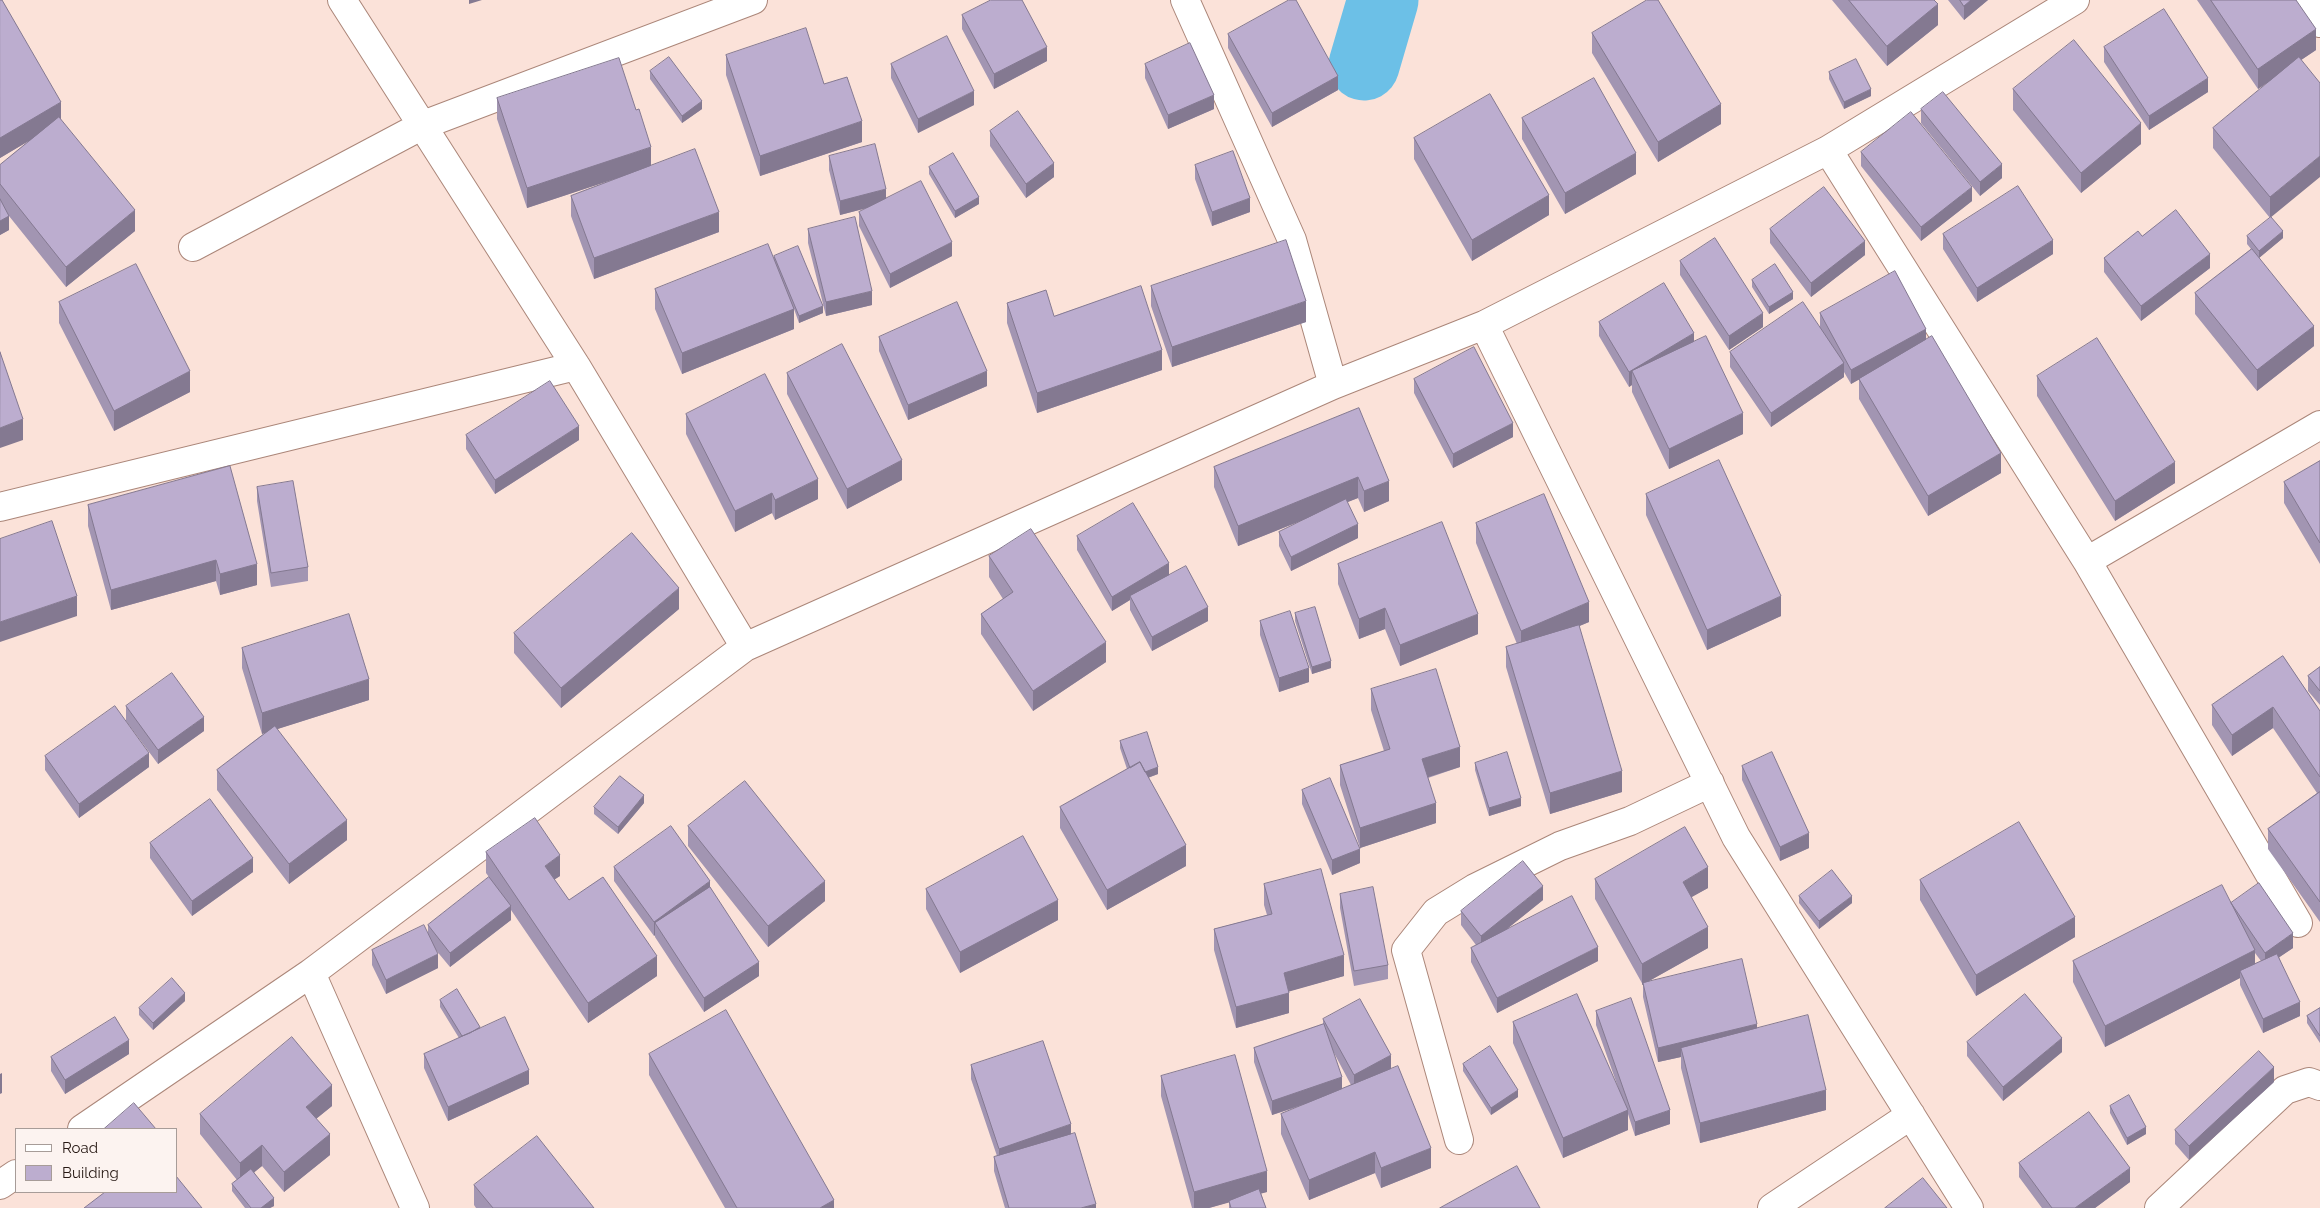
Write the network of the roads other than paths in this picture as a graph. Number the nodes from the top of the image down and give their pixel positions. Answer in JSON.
{"nodes":[{"id":1,"x":342,"y":0,"type":"edge"},
{"id":2,"x":753,"y":0,"type":"edge"},
{"id":3,"x":1185,"y":0,"type":"edge"},
{"id":4,"x":2075,"y":0,"type":"edge"},
{"id":5,"x":2306,"y":0,"type":"edge"},
{"id":6,"x":2320,"y":23,"type":"edge"},
{"id":7,"x":423,"y":125,"type":"junction"},
{"id":8,"x":1828,"y":150,"type":"junction"},
{"id":9,"x":193,"y":247,"type":"dead end"},
{"id":10,"x":1484,"y":325,"type":"junction"},
{"id":11,"x":576,"y":366,"type":"junction"},
{"id":12,"x":1333,"y":385,"type":"junction"},
{"id":13,"x":2320,"y":425,"type":"edge"},
{"id":14,"x":0,"y":507,"type":"edge"},
{"id":15,"x":2087,"y":561,"type":"junction"},
{"id":16,"x":745,"y":647,"type":"junction"},
{"id":17,"x":1710,"y":783,"type":"junction"},
{"id":18,"x":2298,"y":923,"type":"dead end"},
{"id":19,"x":311,"y":973,"type":"junction"},
{"id":20,"x":2320,"y":1086,"type":"edge"},
{"id":21,"x":1911,"y":1115,"type":"junction"},
{"id":22,"x":83,"y":1128,"type":"edge"},
{"id":23,"x":1459,"y":1140,"type":"dead end"},
{"id":24,"x":15,"y":1175,"type":"edge"},
{"id":25,"x":0,"y":1185,"type":"edge"},
{"id":26,"x":415,"y":1208,"type":"edge"},
{"id":27,"x":1772,"y":1208,"type":"edge"},
{"id":28,"x":1969,"y":1208,"type":"edge"},
{"id":29,"x":2159,"y":1208,"type":"edge"}],
"edges":[{"from":1,"to":7,"type":"street"},
{"from":2,"to":7,"type":"street"},
{"from":3,"to":12,"type":"street"},
{"from":4,"to":8,"type":"street"},
{"from":5,"to":6,"type":"street"},
{"from":7,"to":9,"type":"street"},
{"from":7,"to":11,"type":"street"},
{"from":8,"to":10,"type":"street"},
{"from":8,"to":15,"type":"street"},
{"from":10,"to":12,"type":"street"},
{"from":10,"to":17,"type":"street"},
{"from":11,"to":14,"type":"street"},
{"from":11,"to":16,"type":"street"},
{"from":12,"to":16,"type":"street"},
{"from":13,"to":15,"type":"street"},
{"from":15,"to":18,"type":"street"},
{"from":16,"to":19,"type":"street"},
{"from":17,"to":21,"type":"street"},
{"from":17,"to":23,"type":"street"},
{"from":19,"to":22,"type":"street"},
{"from":19,"to":26,"type":"street"},
{"from":20,"to":29,"type":"street"},
{"from":21,"to":27,"type":"street"},
{"from":21,"to":28,"type":"street"},
{"from":24,"to":25,"type":"street"}]}
